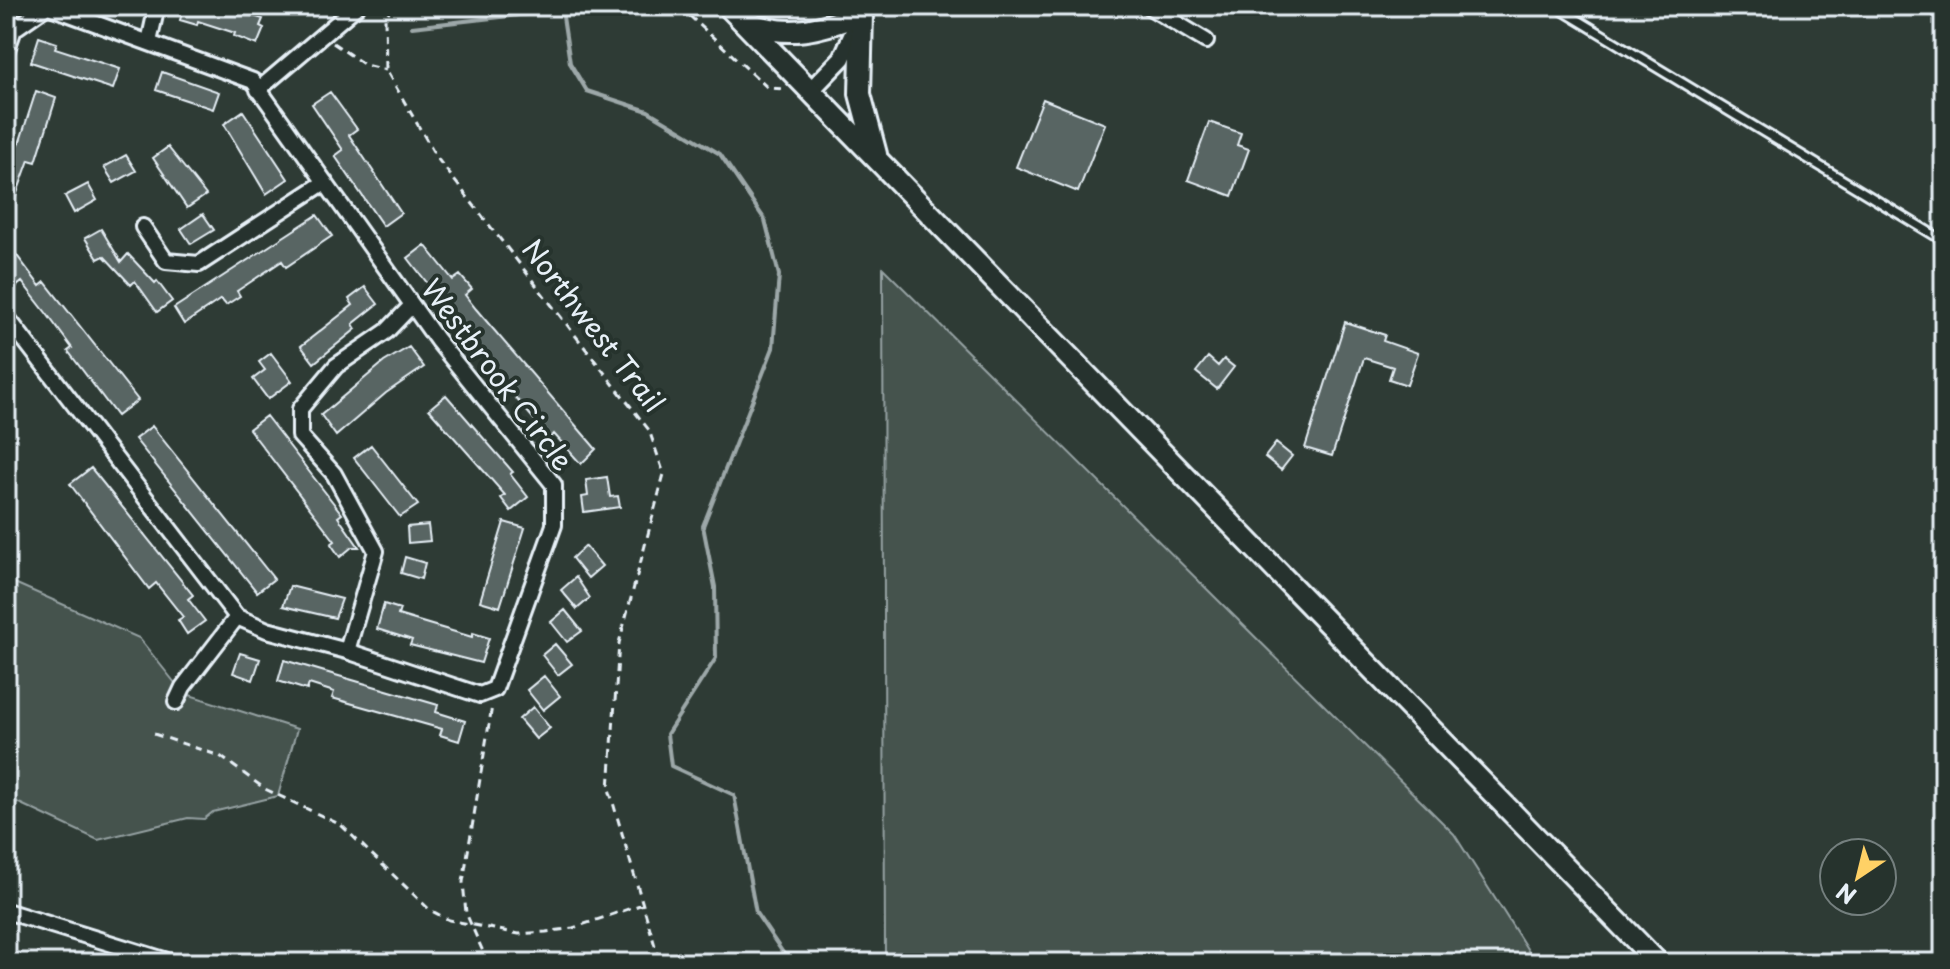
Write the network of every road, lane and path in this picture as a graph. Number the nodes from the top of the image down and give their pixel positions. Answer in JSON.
{"nodes":[{"id":1,"x":48,"y":6,"type":"edge"},
{"id":2,"x":157,"y":6,"type":"edge"},
{"id":3,"x":357,"y":6,"type":"edge"},
{"id":4,"x":392,"y":6,"type":"edge"},
{"id":5,"x":679,"y":6,"type":"edge"},
{"id":6,"x":1148,"y":6,"type":"edge"},
{"id":7,"x":1555,"y":6,"type":"edge"},
{"id":8,"x":864,"y":10,"type":"edge"},
{"id":9,"x":734,"y":12,"type":"edge"},
{"id":10,"x":322,"y":35,"type":"junction"},
{"id":11,"x":1206,"y":41,"type":"dead end"},
{"id":12,"x":149,"y":42,"type":"junction"},
{"id":13,"x":6,"y":52,"type":"edge"},
{"id":14,"x":386,"y":70,"type":"junction"},
{"id":15,"x":768,"y":88,"type":"dead end"},
{"id":16,"x":258,"y":90,"type":"junction"},
{"id":17,"x":811,"y":90,"type":"junction"},
{"id":18,"x":877,"y":158,"type":"junction"},
{"id":19,"x":325,"y":182,"type":"junction"},
{"id":20,"x":143,"y":227,"type":"dead end"},
{"id":21,"x":1944,"y":241,"type":"edge"},
{"id":22,"x":412,"y":305,"type":"junction"},
{"id":23,"x":6,"y":316,"type":"edge"},
{"id":24,"x":237,"y":617,"type":"junction"},
{"id":25,"x":347,"y":651,"type":"junction"},
{"id":26,"x":495,"y":689,"type":"junction"},
{"id":27,"x":176,"y":702,"type":"dead end"},
{"id":28,"x":154,"y":734,"type":"dead end"},
{"id":29,"x":643,"y":904,"type":"junction"},
{"id":30,"x":6,"y":911,"type":"edge"},
{"id":31,"x":471,"y":927,"type":"junction"},
{"id":32,"x":174,"y":963,"type":"edge"},
{"id":33,"x":488,"y":963,"type":"edge"},
{"id":34,"x":660,"y":963,"type":"edge"},
{"id":35,"x":1658,"y":963,"type":"edge"}],
"edges":[{"from":1,"to":12,"type":"street","name":"Westbrook Circle"},
{"from":1,"to":13,"type":"street","name":"Westbrook Circle"},
{"from":2,"to":12,"type":"street"},
{"from":3,"to":10,"type":"street"},
{"from":4,"to":14,"type":"path","name":"Northwest Trail"},
{"from":5,"to":15,"type":"path"},
{"from":6,"to":11,"type":"street"},
{"from":7,"to":21,"type":"lane"},
{"from":8,"to":9,"type":"main road"},
{"from":8,"to":17,"type":"street"},
{"from":8,"to":18,"type":"main road"},
{"from":9,"to":17,"type":"main road"},
{"from":10,"to":14,"type":"path"},
{"from":10,"to":16,"type":"street"},
{"from":12,"to":16,"type":"street","name":"Westbrook Circle"},
{"from":14,"to":29,"type":"path","name":"Northwest Trail"},
{"from":16,"to":19,"type":"street","name":"Westbrook Circle"},
{"from":17,"to":18,"type":"main road"},
{"from":18,"to":35,"type":"main road"},
{"from":19,"to":20,"type":"street"},
{"from":19,"to":22,"type":"street","name":"Westbrook Circle"},
{"from":22,"to":25,"type":"street"},
{"from":22,"to":26,"type":"street","name":"Westbrook Circle"},
{"from":23,"to":24,"type":"street"},
{"from":24,"to":25,"type":"street"},
{"from":24,"to":27,"type":"street"},
{"from":25,"to":26,"type":"street"},
{"from":26,"to":31,"type":"path"},
{"from":28,"to":31,"type":"path"},
{"from":29,"to":31,"type":"path"},
{"from":29,"to":34,"type":"path","name":"Northwest Trail"},
{"from":30,"to":32,"type":"street"},
{"from":31,"to":33,"type":"path"}]}
